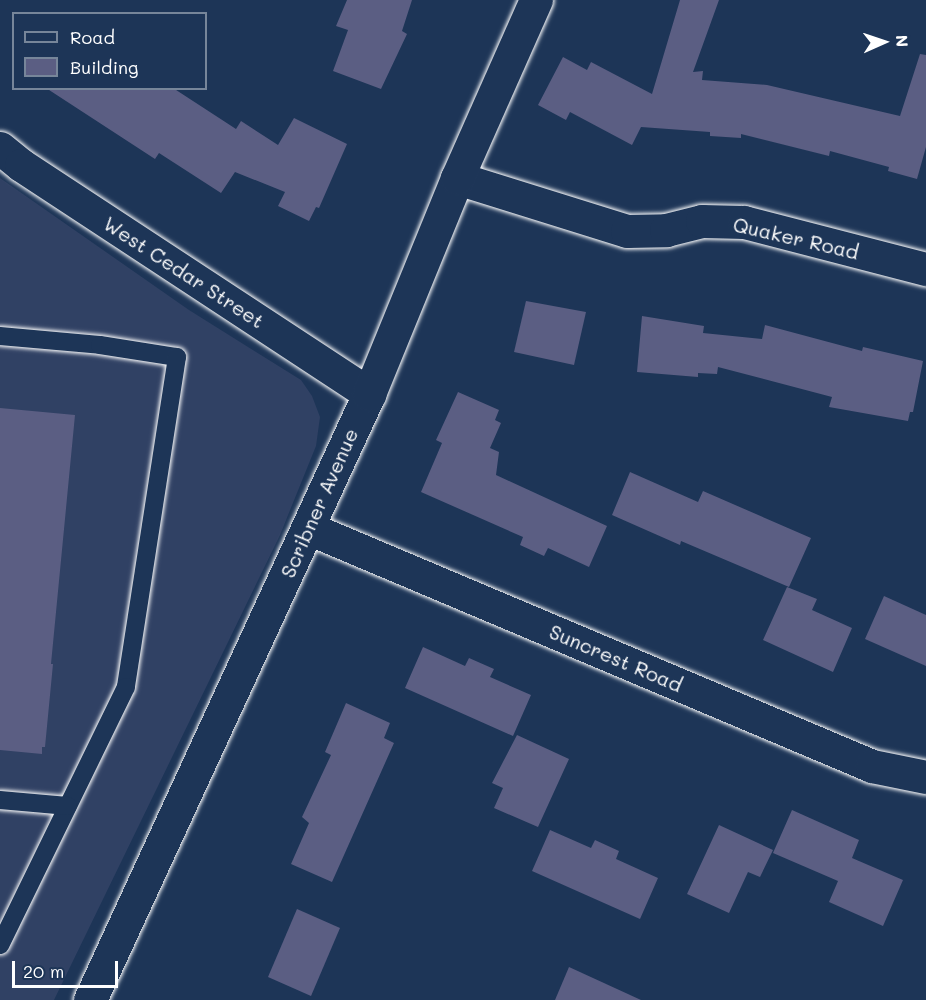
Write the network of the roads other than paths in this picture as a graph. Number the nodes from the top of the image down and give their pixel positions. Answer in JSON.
{"nodes":[{"id":1,"x":536,"y":0,"type":"edge"},
{"id":2,"x":0,"y":148,"type":"edge"},
{"id":3,"x":457,"y":178,"type":"junction"},
{"id":4,"x":926,"y":269,"type":"edge"},
{"id":5,"x":0,"y":336,"type":"edge"},
{"id":6,"x":369,"y":394,"type":"junction"},
{"id":7,"x":308,"y":528,"type":"junction"},
{"id":8,"x":926,"y":777,"type":"edge"},
{"id":9,"x":0,"y":800,"type":"edge"},
{"id":10,"x":68,"y":806,"type":"junction"},
{"id":11,"x":0,"y":945,"type":"edge"},
{"id":12,"x":90,"y":1000,"type":"edge"}],
"edges":[{"from":1,"to":3,"type":"street","name":"Scribner Avenue"},
{"from":2,"to":6,"type":"street","name":"West Cedar Street"},
{"from":3,"to":4,"type":"street","name":"Quaker Road"},
{"from":3,"to":6,"type":"street","name":"Scribner Avenue"},
{"from":5,"to":10,"type":"lane"},
{"from":6,"to":7,"type":"street","name":"Scribner Avenue"},
{"from":7,"to":8,"type":"street","name":"Suncrest Road"},
{"from":7,"to":12,"type":"street","name":"Scribner Avenue"},
{"from":9,"to":10,"type":"lane"},
{"from":10,"to":11,"type":"lane"}]}
